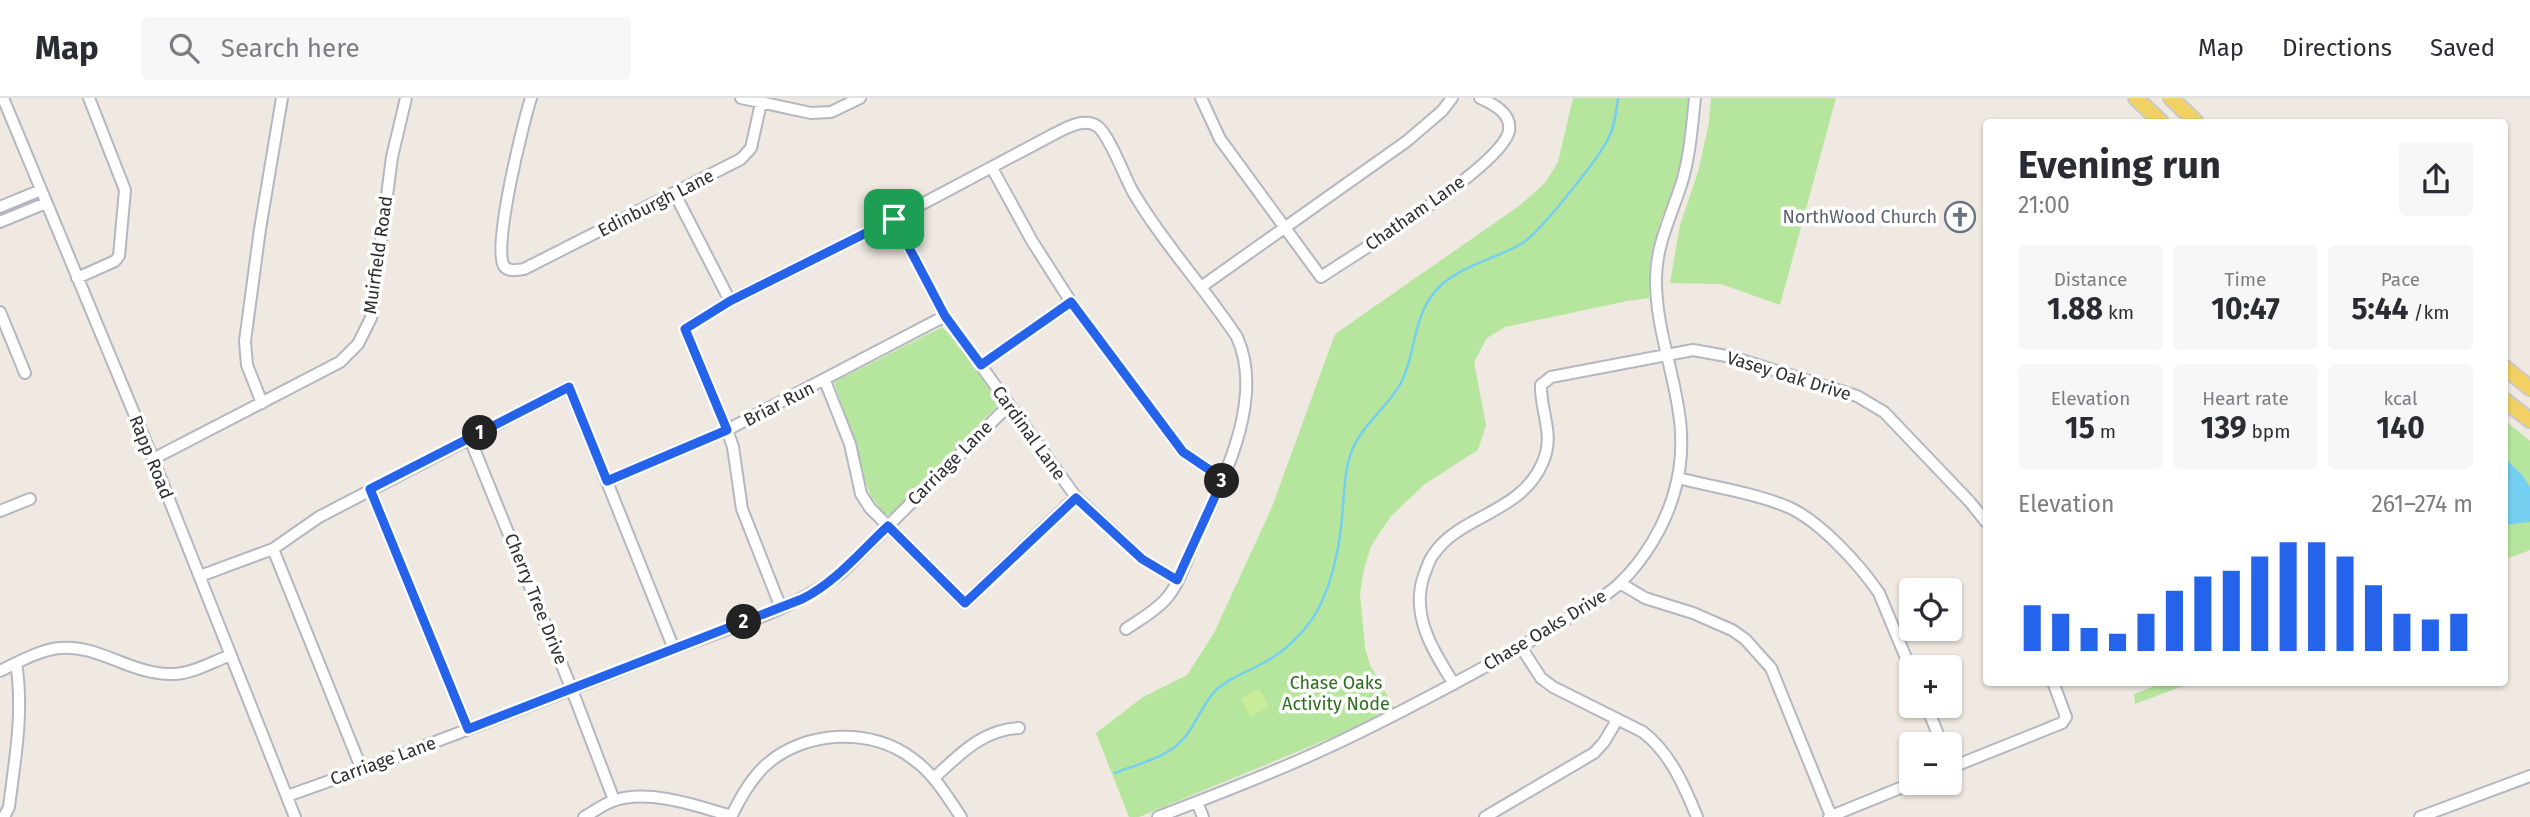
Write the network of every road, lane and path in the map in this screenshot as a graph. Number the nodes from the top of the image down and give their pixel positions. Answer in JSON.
{"nodes":[{"id":1,"x":3,"y":98,"type":"edge"},
{"id":2,"x":89,"y":98,"type":"edge"},
{"id":3,"x":282,"y":98,"type":"edge"},
{"id":4,"x":405,"y":98,"type":"edge"},
{"id":5,"x":531,"y":98,"type":"edge"},
{"id":6,"x":741,"y":98,"type":"edge"},
{"id":7,"x":860,"y":98,"type":"edge"},
{"id":8,"x":1201,"y":98,"type":"edge"},
{"id":9,"x":1452,"y":98,"type":"edge"},
{"id":10,"x":1480,"y":98,"type":"edge"},
{"id":11,"x":1695,"y":98,"type":"edge"},
{"id":12,"x":2136,"y":98,"type":"edge"},
{"id":13,"x":2171,"y":98,"type":"edge"},
{"id":14,"x":761,"y":103,"type":"junction"},
{"id":15,"x":2158,"y":119,"type":"edge"},
{"id":16,"x":2193,"y":119,"type":"edge"},
{"id":17,"x":992,"y":168,"type":"junction"},
{"id":18,"x":41,"y":190,"type":"junction"},
{"id":19,"x":675,"y":194,"type":"junction"},
{"id":20,"x":46,"y":203,"type":"junction"},
{"id":21,"x":0,"y":207,"type":"edge"},
{"id":22,"x":894,"y":219,"type":"junction"},
{"id":23,"x":0,"y":222,"type":"edge"},
{"id":24,"x":1285,"y":227,"type":"junction"},
{"id":25,"x":77,"y":278,"type":"junction"},
{"id":26,"x":1201,"y":287,"type":"junction"},
{"id":27,"x":730,"y":301,"type":"junction"},
{"id":28,"x":1071,"y":302,"type":"junction"},
{"id":29,"x":0,"y":312,"type":"edge"},
{"id":30,"x":945,"y":316,"type":"junction"},
{"id":31,"x":1668,"y":354,"type":"junction"},
{"id":32,"x":981,"y":365,"type":"junction"},
{"id":33,"x":2508,"y":370,"type":"edge"},
{"id":34,"x":25,"y":373,"type":"dead end"},
{"id":35,"x":825,"y":381,"type":"junction"},
{"id":36,"x":2530,"y":388,"type":"edge"},
{"id":37,"x":262,"y":403,"type":"junction"},
{"id":38,"x":2508,"y":403,"type":"edge"},
{"id":39,"x":1008,"y":406,"type":"junction"},
{"id":40,"x":2530,"y":420,"type":"edge"},
{"id":41,"x":727,"y":430,"type":"junction"},
{"id":42,"x":470,"y":439,"type":"junction"},
{"id":43,"x":153,"y":459,"type":"junction"},
{"id":44,"x":1678,"y":478,"type":"junction"},
{"id":45,"x":1223,"y":479,"type":"junction"},
{"id":46,"x":607,"y":481,"type":"junction"},
{"id":47,"x":370,"y":489,"type":"junction"},
{"id":48,"x":1076,"y":498,"type":"junction"},
{"id":49,"x":30,"y":499,"type":"dead end"},
{"id":50,"x":0,"y":511,"type":"edge"},
{"id":51,"x":1983,"y":518,"type":"edge"},
{"id":52,"x":888,"y":526,"type":"junction"},
{"id":53,"x":273,"y":549,"type":"junction"},
{"id":54,"x":200,"y":576,"type":"junction"},
{"id":55,"x":1177,"y":580,"type":"junction"},
{"id":56,"x":1620,"y":583,"type":"junction"},
{"id":57,"x":781,"y":608,"type":"junction"},
{"id":58,"x":1126,"y":629,"type":"dead end"},
{"id":59,"x":1521,"y":647,"type":"junction"},
{"id":60,"x":674,"y":649,"type":"junction"},
{"id":61,"x":231,"y":654,"type":"junction"},
{"id":62,"x":1905,"y":655,"type":"edge"},
{"id":63,"x":16,"y":663,"type":"junction"},
{"id":64,"x":0,"y":671,"type":"edge"},
{"id":65,"x":1454,"y":684,"type":"junction"},
{"id":66,"x":2055,"y":686,"type":"edge"},
{"id":67,"x":572,"y":690,"type":"junction"},
{"id":68,"x":1617,"y":720,"type":"junction"},
{"id":69,"x":1019,"y":728,"type":"dead end"},
{"id":70,"x":468,"y":729,"type":"junction"},
{"id":71,"x":1962,"y":761,"type":"edge"},
{"id":72,"x":362,"y":770,"type":"junction"},
{"id":73,"x":2530,"y":776,"type":"edge"},
{"id":74,"x":934,"y":778,"type":"junction"},
{"id":75,"x":1899,"y":789,"type":"edge"},
{"id":76,"x":287,"y":796,"type":"junction"},
{"id":77,"x":614,"y":800,"type":"junction"},
{"id":78,"x":1197,"y":802,"type":"junction"},
{"id":79,"x":4,"y":817,"type":"edge"},
{"id":80,"x":295,"y":817,"type":"edge"},
{"id":81,"x":584,"y":817,"type":"edge"},
{"id":82,"x":731,"y":817,"type":"edge"},
{"id":83,"x":961,"y":817,"type":"edge"},
{"id":84,"x":1158,"y":817,"type":"edge"},
{"id":85,"x":1203,"y":817,"type":"edge"},
{"id":86,"x":1485,"y":817,"type":"edge"},
{"id":87,"x":1697,"y":817,"type":"edge"},
{"id":88,"x":1830,"y":817,"type":"edge"},
{"id":89,"x":2420,"y":817,"type":"edge"}],
"edges":[{"from":1,"to":18,"type":"street","name":"Rapp Road"},
{"from":2,"to":25,"type":"street"},
{"from":3,"to":37,"type":"street"},
{"from":4,"to":37,"type":"street","name":"Muirfield Road"},
{"from":5,"to":19,"type":"street","name":"Edinburgh Lane"},
{"from":6,"to":14,"type":"street"},
{"from":7,"to":14,"type":"street"},
{"from":8,"to":24,"type":"street"},
{"from":9,"to":24,"type":"street"},
{"from":10,"to":24,"type":"street","name":"Chatham Lane"},
{"from":11,"to":31,"type":"street","name":"Chase Oaks Drive"},
{"from":12,"to":15,"type":"main road"},
{"from":13,"to":16,"type":"main road"},
{"from":14,"to":19,"type":"street","name":"Edinburgh Lane"},
{"from":17,"to":22,"type":"street"},
{"from":17,"to":26,"type":"street"},
{"from":17,"to":28,"type":"street"},
{"from":18,"to":20,"type":"street","name":"Rapp Road"},
{"from":18,"to":21,"type":"street"},
{"from":19,"to":27,"type":"street"},
{"from":20,"to":23,"type":"street"},
{"from":20,"to":25,"type":"street","name":"Rapp Road"},
{"from":22,"to":27,"type":"street"},
{"from":22,"to":30,"type":"street","name":"Cardinal Lane"},
{"from":24,"to":26,"type":"street"},
{"from":25,"to":43,"type":"street","name":"Rapp Road"},
{"from":26,"to":45,"type":"street"},
{"from":27,"to":41,"type":"street"},
{"from":28,"to":32,"type":"street"},
{"from":28,"to":45,"type":"street"},
{"from":29,"to":34,"type":"street"},
{"from":30,"to":32,"type":"street","name":"Cardinal Lane"},
{"from":30,"to":35,"type":"street","name":"Briar Run"},
{"from":31,"to":44,"type":"street","name":"Chase Oaks Drive"},
{"from":31,"to":51,"type":"street","name":"Vasey Oak Drive"},
{"from":31,"to":65,"type":"street","name":"Vasey Oak Drive"},
{"from":32,"to":39,"type":"street","name":"Cardinal Lane"},
{"from":33,"to":36,"type":"main road"},
{"from":35,"to":41,"type":"street","name":"Briar Run"},
{"from":35,"to":52,"type":"street"},
{"from":37,"to":43,"type":"street","name":"Muirfield Road"},
{"from":38,"to":40,"type":"main road"},
{"from":39,"to":48,"type":"street","name":"Cardinal Lane"},
{"from":39,"to":52,"type":"street","name":"Carriage Lane"},
{"from":41,"to":46,"type":"street","name":"Briar Run"},
{"from":41,"to":57,"type":"street"},
{"from":42,"to":46,"type":"street"},
{"from":42,"to":47,"type":"street"},
{"from":42,"to":67,"type":"street","name":"Cherry Tree Drive"},
{"from":43,"to":54,"type":"street","name":"Rapp Road"},
{"from":44,"to":56,"type":"street","name":"Chase Oaks Drive"},
{"from":44,"to":62,"type":"street"},
{"from":45,"to":55,"type":"street"},
{"from":46,"to":60,"type":"street"},
{"from":47,"to":53,"type":"street"},
{"from":47,"to":70,"type":"street"},
{"from":48,"to":52,"type":"street"},
{"from":48,"to":55,"type":"street","name":"Cardinal Lane"},
{"from":49,"to":50,"type":"street"},
{"from":52,"to":57,"type":"street","name":"Carriage Lane"},
{"from":53,"to":54,"type":"street"},
{"from":53,"to":72,"type":"street"},
{"from":54,"to":61,"type":"street","name":"Rapp Road"},
{"from":55,"to":58,"type":"street"},
{"from":56,"to":59,"type":"street","name":"Chase Oaks Drive"},
{"from":56,"to":88,"type":"street"},
{"from":57,"to":60,"type":"street","name":"Carriage Lane"},
{"from":59,"to":65,"type":"street","name":"Chase Oaks Drive"},
{"from":59,"to":68,"type":"street"},
{"from":60,"to":67,"type":"street","name":"Carriage Lane"},
{"from":61,"to":63,"type":"street"},
{"from":61,"to":76,"type":"street","name":"Rapp Road"},
{"from":63,"to":64,"type":"street"},
{"from":63,"to":79,"type":"street"},
{"from":65,"to":78,"type":"street","name":"Chase Oaks Drive"},
{"from":66,"to":71,"type":"street"},
{"from":67,"to":70,"type":"street","name":"Carriage Lane"},
{"from":67,"to":77,"type":"street","name":"Cherry Tree Drive"},
{"from":68,"to":86,"type":"street"},
{"from":68,"to":87,"type":"street"},
{"from":69,"to":74,"type":"street"},
{"from":70,"to":72,"type":"street","name":"Carriage Lane"},
{"from":72,"to":76,"type":"street","name":"Carriage Lane"},
{"from":73,"to":89,"type":"street"},
{"from":74,"to":82,"type":"street"},
{"from":74,"to":83,"type":"street"},
{"from":75,"to":88,"type":"street"},
{"from":76,"to":80,"type":"street","name":"Rapp Road"},
{"from":77,"to":81,"type":"street"},
{"from":77,"to":82,"type":"street"},
{"from":78,"to":84,"type":"street","name":"Chase Oaks Drive"},
{"from":78,"to":85,"type":"street"}]}
